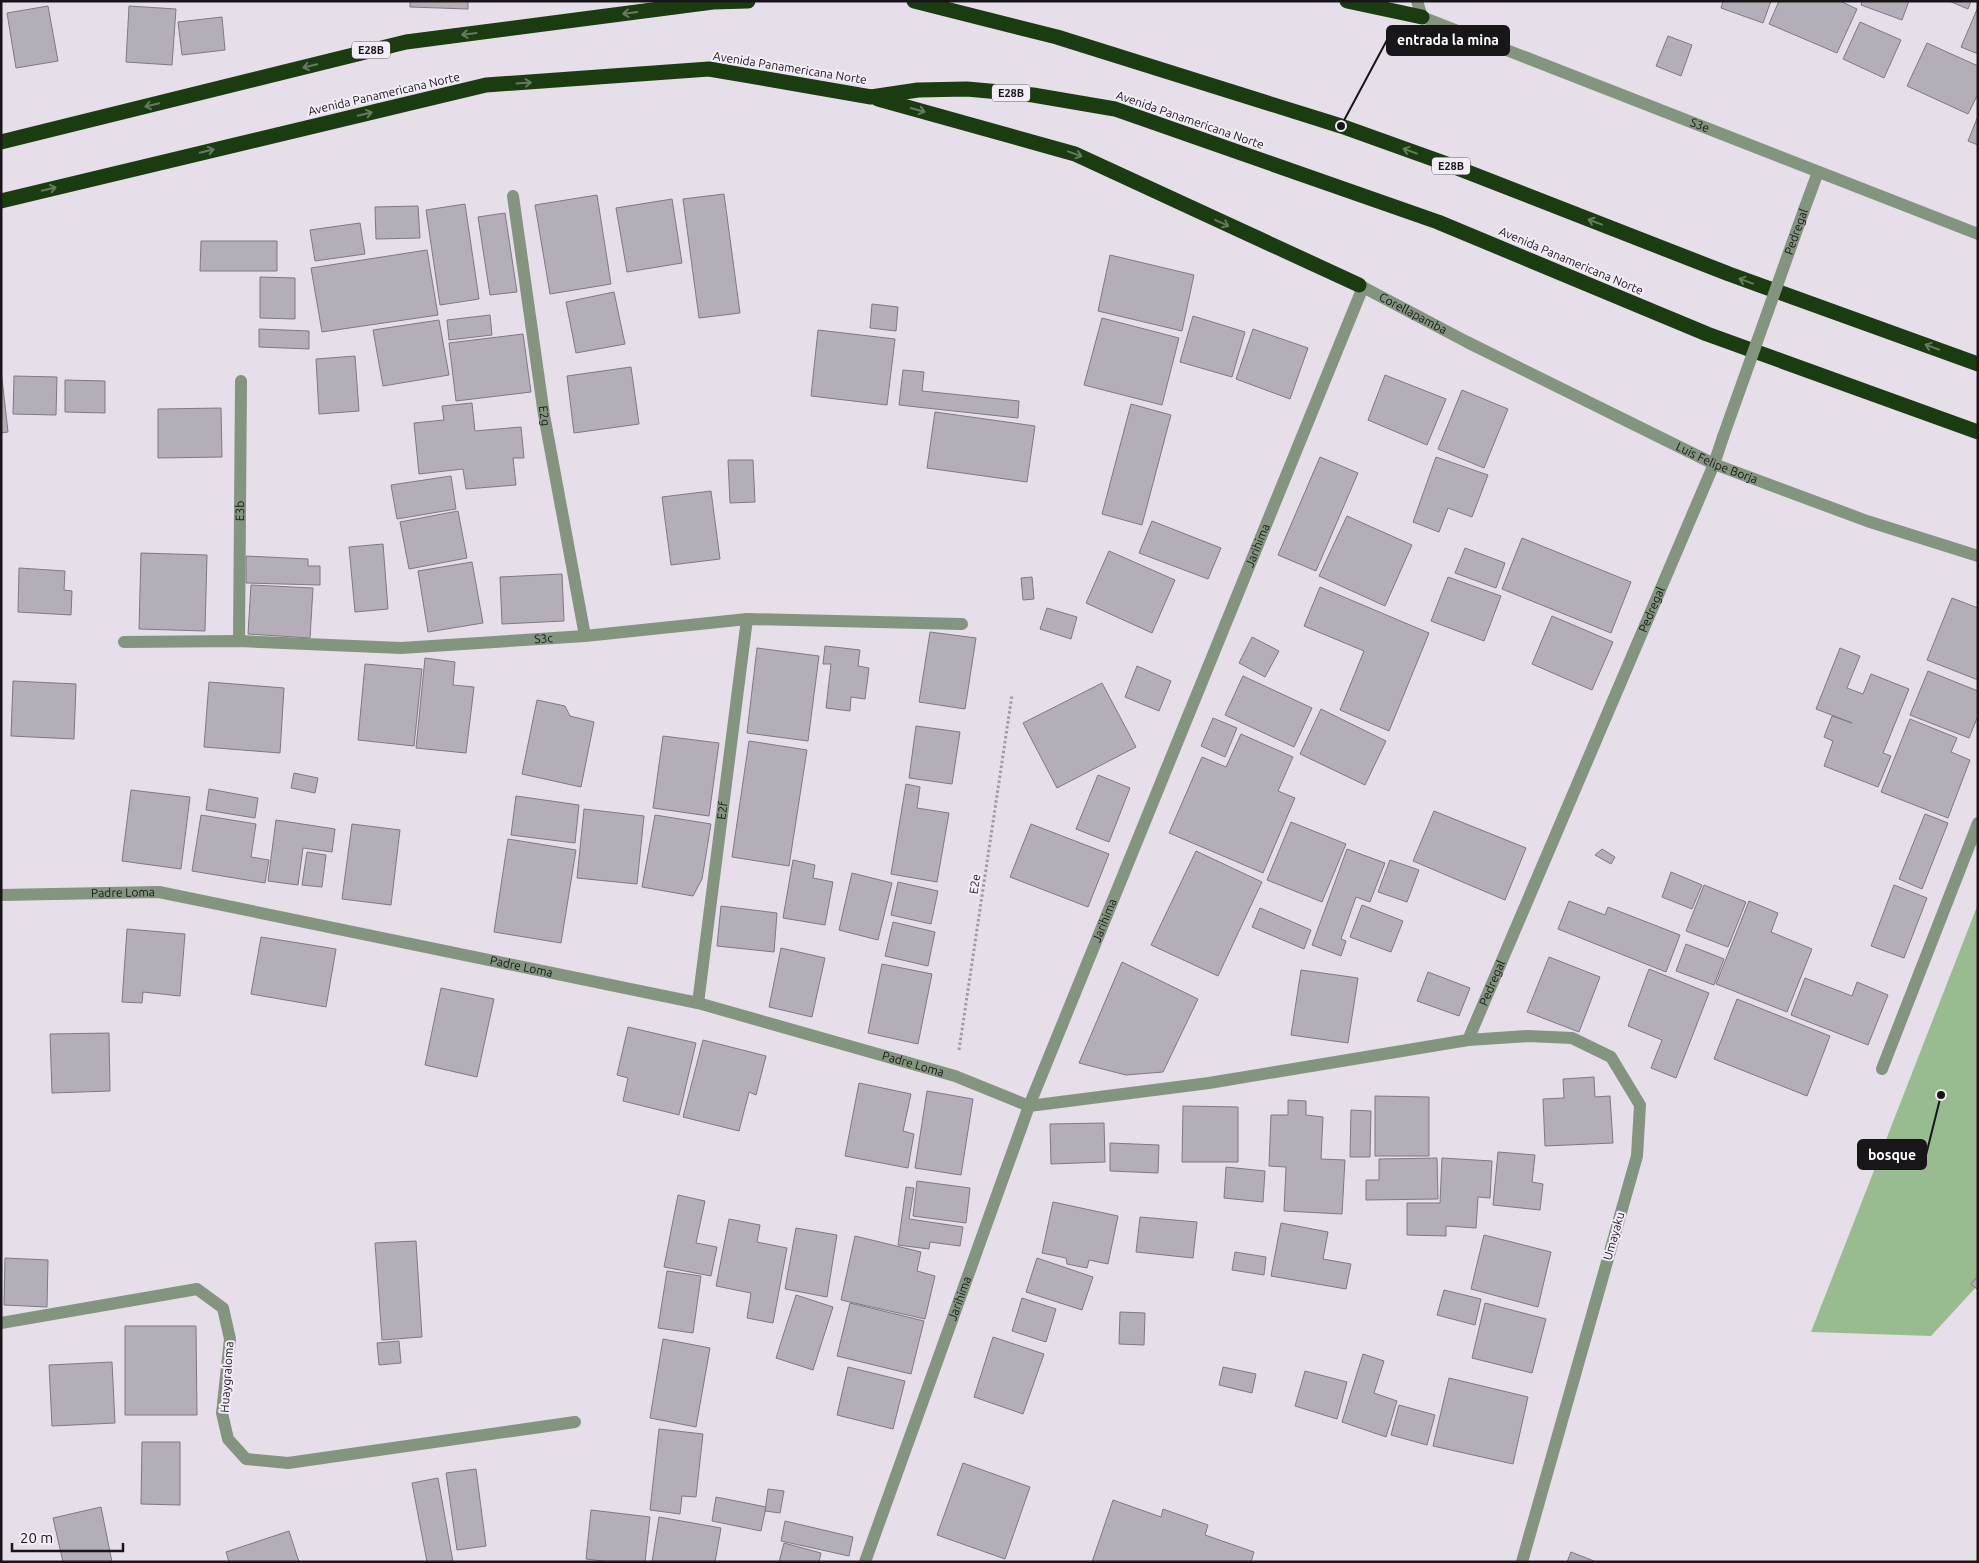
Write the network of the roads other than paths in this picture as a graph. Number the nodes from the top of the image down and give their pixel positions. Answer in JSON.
{"nodes":[{"id":1,"x":748,"y":1,"type":"edge"},
{"id":2,"x":914,"y":1,"type":"edge"},
{"id":3,"x":1348,"y":1,"type":"edge"},
{"id":4,"x":1417,"y":1,"type":"edge"},
{"id":5,"x":1422,"y":17,"type":"junction"},
{"id":6,"x":871,"y":97,"type":"junction"},
{"id":7,"x":1,"y":142,"type":"edge"},
{"id":8,"x":1818,"y":172,"type":"junction"},
{"id":9,"x":513,"y":196,"type":"dead end"},
{"id":10,"x":1,"y":201,"type":"edge"},
{"id":11,"x":1978,"y":234,"type":"edge"},
{"id":12,"x":1361,"y":286,"type":"junction"},
{"id":13,"x":1468,"y":342,"type":"joint"},
{"id":14,"x":1978,"y":364,"type":"edge"},
{"id":15,"x":241,"y":381,"type":"dead end"},
{"id":16,"x":1978,"y":432,"type":"edge"},
{"id":17,"x":1714,"y":464,"type":"junction"},
{"id":18,"x":1978,"y":556,"type":"edge"},
{"id":19,"x":747,"y":618,"type":"junction"},
{"id":20,"x":962,"y":624,"type":"dead end"},
{"id":21,"x":585,"y":636,"type":"junction"},
{"id":22,"x":239,"y":641,"type":"junction"},
{"id":23,"x":124,"y":642,"type":"dead end"},
{"id":24,"x":1978,"y":822,"type":"edge"},
{"id":25,"x":1,"y":895,"type":"edge"},
{"id":26,"x":698,"y":1003,"type":"junction"},
{"id":27,"x":1468,"y":1040,"type":"junction"},
{"id":28,"x":1882,"y":1069,"type":"dead end"},
{"id":29,"x":1029,"y":1106,"type":"junction"},
{"id":30,"x":1,"y":1323,"type":"edge"},
{"id":31,"x":575,"y":1422,"type":"dead end"},
{"id":32,"x":865,"y":1562,"type":"edge"},
{"id":33,"x":1522,"y":1562,"type":"edge"}],
"edges":[{"from":1,"to":7,"type":"highway","number":"E28B","one_way":true},
{"from":14,"to":2,"type":"highway","number":"E28B","one_way":true},
{"from":3,"to":5,"type":"highway"},
{"from":4,"to":5,"type":"street"},
{"from":5,"to":8,"type":"street","name":"S3e"},
{"from":10,"to":6,"type":"highway","name":"Avenida Panamericana Norte","number":"E28B","one_way":true},
{"from":6,"to":12,"type":"highway","one_way":true},
{"from":6,"to":16,"type":"highway","name":"Avenida Panamericana Norte","number":"E28B"},
{"from":8,"to":11,"type":"street","name":"S3e"},
{"from":8,"to":17,"type":"street","name":"Pedregal","bridge":true},
{"from":9,"to":21,"type":"street","name":"E2g"},
{"from":12,"to":13,"type":"street","name":"Corellapamba"},
{"from":12,"to":29,"type":"street","name":"Jarihima"},
{"from":13,"to":17,"type":"street","name":"Luis Felipe Borja"},
{"from":15,"to":22,"type":"street","name":"E3b"},
{"from":17,"to":18,"type":"street","name":"Luis Felipe Borja"},
{"from":17,"to":27,"type":"street","name":"Pedregal"},
{"from":19,"to":20,"type":"street","name":"S3c"},
{"from":19,"to":21,"type":"street","name":"S3c"},
{"from":19,"to":26,"type":"street","name":"E2f"},
{"from":21,"to":22,"type":"street","name":"S3c"},
{"from":22,"to":23,"type":"street","name":"S3c"},
{"from":24,"to":28,"type":"street"},
{"from":25,"to":26,"type":"street","name":"Padre Loma"},
{"from":26,"to":29,"type":"street","name":"Padre Loma"},
{"from":27,"to":29,"type":"street","name":"Umayaku"},
{"from":27,"to":33,"type":"street","name":"Umayaku"},
{"from":29,"to":32,"type":"street","name":"Jarihima"},
{"from":30,"to":31,"type":"street","name":"Huaygraloma"}]}
